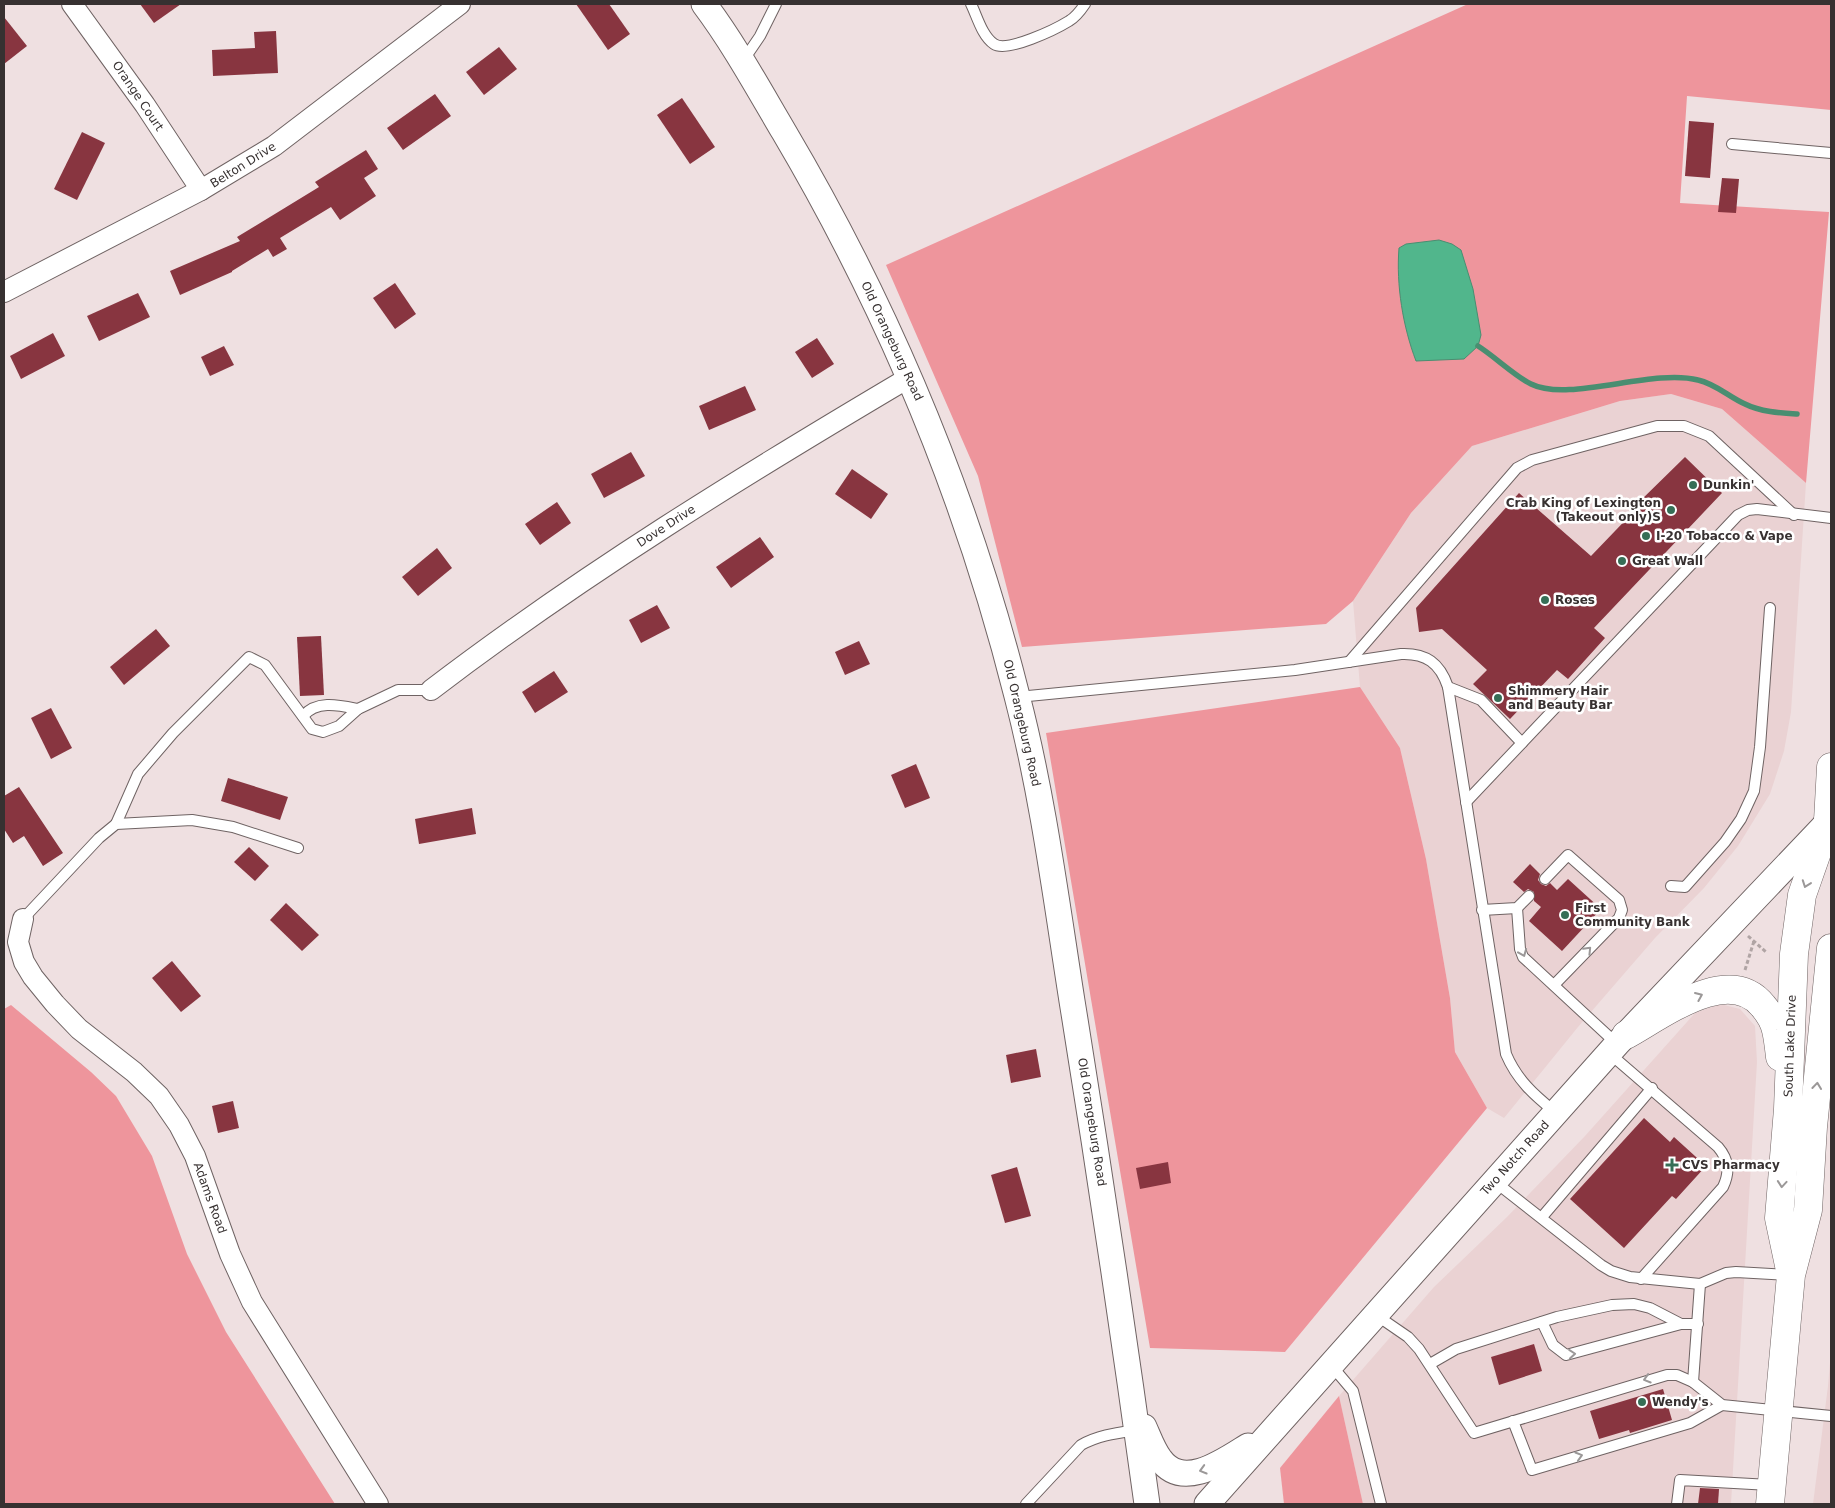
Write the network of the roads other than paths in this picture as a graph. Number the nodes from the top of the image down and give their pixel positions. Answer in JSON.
{"nodes":[{"id":1,"x":72,"y":4,"type":"edge"},
{"id":2,"x":460,"y":4,"type":"edge"},
{"id":3,"x":704,"y":4,"type":"edge"},
{"id":4,"x":776,"y":4,"type":"edge"},
{"id":5,"x":971,"y":4,"type":"edge"},
{"id":6,"x":1085,"y":4,"type":"edge"},
{"id":7,"x":743,"y":62,"type":"junction"},
{"id":8,"x":1732,"y":144,"type":"dead end"},
{"id":9,"x":1831,"y":153,"type":"edge"},
{"id":10,"x":201,"y":190,"type":"junction"},
{"id":11,"x":4,"y":292,"type":"edge"},
{"id":12,"x":910,"y":377,"type":"junction"},
{"id":13,"x":1794,"y":515,"type":"junction"},
{"id":14,"x":1831,"y":518,"type":"edge"},
{"id":15,"x":1770,"y":608,"type":"dead end"},
{"id":16,"x":1349,"y":662,"type":"junction"},
{"id":17,"x":1448,"y":687,"type":"junction"},
{"id":18,"x":431,"y":690,"type":"joint"},
{"id":19,"x":1018,"y":697,"type":"junction"},
{"id":20,"x":358,"y":709,"type":"junction"},
{"id":21,"x":302,"y":716,"type":"junction"},
{"id":22,"x":1522,"y":743,"type":"junction"},
{"id":23,"x":1831,"y":767,"type":"edge"},
{"id":24,"x":1466,"y":802,"type":"junction"},
{"id":25,"x":116,"y":824,"type":"junction"},
{"id":26,"x":1830,"y":826,"type":"edge"},
{"id":27,"x":298,"y":848,"type":"dead end"},
{"id":28,"x":1545,"y":879,"type":"dead end"},
{"id":29,"x":1671,"y":886,"type":"dead end"},
{"id":30,"x":1529,"y":896,"type":"dead end"},
{"id":31,"x":1517,"y":908,"type":"junction"},
{"id":32,"x":1482,"y":910,"type":"junction"},
{"id":33,"x":23,"y":919,"type":"joint"},
{"id":34,"x":1831,"y":948,"type":"edge"},
{"id":35,"x":1554,"y":985,"type":"junction"},
{"id":36,"x":1830,"y":992,"type":"edge"},
{"id":37,"x":1617,"y":1044,"type":"junction"},
{"id":38,"x":1652,"y":1088,"type":"junction"},
{"id":39,"x":1788,"y":1108,"type":"junction"},
{"id":40,"x":1556,"y":1113,"type":"junction"},
{"id":41,"x":1494,"y":1182,"type":"junction"},
{"id":42,"x":1542,"y":1217,"type":"junction"},
{"id":43,"x":1790,"y":1275,"type":"junction"},
{"id":44,"x":1641,"y":1279,"type":"junction"},
{"id":45,"x":1700,"y":1284,"type":"junction"},
{"id":46,"x":1376,"y":1315,"type":"junction"},
{"id":47,"x":1542,"y":1322,"type":"junction"},
{"id":48,"x":1681,"y":1324,"type":"junction"},
{"id":49,"x":1698,"y":1324,"type":"junction"},
{"id":50,"x":1430,"y":1364,"type":"junction"},
{"id":51,"x":1331,"y":1365,"type":"junction"},
{"id":52,"x":1694,"y":1382,"type":"junction"},
{"id":53,"x":1133,"y":1403,"type":"junction"},
{"id":54,"x":1722,"y":1405,"type":"junction"},
{"id":55,"x":1778,"y":1411,"type":"junction"},
{"id":56,"x":1831,"y":1416,"type":"edge"},
{"id":57,"x":1513,"y":1420,"type":"junction"},
{"id":58,"x":1275,"y":1428,"type":"junction"},
{"id":59,"x":1137,"y":1430,"type":"junction"},
{"id":60,"x":1770,"y":1495,"type":"edge"},
{"id":61,"x":378,"y":1504,"type":"edge"},
{"id":62,"x":1026,"y":1504,"type":"edge"},
{"id":63,"x":1147,"y":1504,"type":"edge"},
{"id":64,"x":1207,"y":1504,"type":"edge"},
{"id":65,"x":1382,"y":1504,"type":"edge"},
{"id":66,"x":1677,"y":1504,"type":"edge"}],
"edges":[{"from":1,"to":10,"type":"street","name":"Orange Court"},
{"from":2,"to":10,"type":"street","name":"Belton Drive"},
{"from":3,"to":7,"type":"street","name":"Old Orangeburg Road"},
{"from":4,"to":7,"type":"lane"},
{"from":5,"to":6,"type":"lane"},
{"from":7,"to":12,"type":"street","name":"Old Orangeburg Road"},
{"from":8,"to":9,"type":"lane"},
{"from":10,"to":11,"type":"street","name":"Belton Drive"},
{"from":12,"to":18,"type":"street","name":"Dove Drive"},
{"from":12,"to":19,"type":"street","name":"Old Orangeburg Road"},
{"from":13,"to":14,"type":"lane"},
{"from":13,"to":16,"type":"lane"},
{"from":13,"to":22,"type":"lane"},
{"from":15,"to":29,"type":"lane"},
{"from":16,"to":17,"type":"lane"},
{"from":16,"to":19,"type":"lane"},
{"from":17,"to":22,"type":"lane"},
{"from":17,"to":24,"type":"lane"},
{"from":18,"to":20,"type":"lane"},
{"from":19,"to":53,"type":"street","name":"Old Orangeburg Road"},
{"from":20,"to":21,"type":"lane"},
{"from":20,"to":21,"type":"lane"},
{"from":21,"to":25,"type":"lane"},
{"from":22,"to":24,"type":"lane"},
{"from":23,"to":26,"type":"main road","name":"South Lake Drive"},
{"from":24,"to":32,"type":"lane"},
{"from":25,"to":27,"type":"lane"},
{"from":25,"to":33,"type":"lane"},
{"from":26,"to":37,"type":"street","name":"Two Notch Road"},
{"from":26,"to":39,"type":"main road","name":"South Lake Drive","one_way":true},
{"from":35,"to":28,"type":"lane","one_way":true},
{"from":30,"to":31,"type":"lane"},
{"from":31,"to":32,"type":"lane"},
{"from":31,"to":35,"type":"lane","one_way":true},
{"from":32,"to":40,"type":"lane"},
{"from":33,"to":61,"type":"street","name":"Adams Road"},
{"from":34,"to":36,"type":"main road","name":"South Lake Drive"},
{"from":35,"to":37,"type":"lane"},
{"from":43,"to":36,"type":"main road","name":"South Lake Drive","one_way":true},
{"from":37,"to":38,"type":"lane"},
{"from":37,"to":39,"type":"main road","one_way":true},
{"from":37,"to":40,"type":"street","name":"Two Notch Road"},
{"from":38,"to":42,"type":"lane"},
{"from":38,"to":44,"type":"lane"},
{"from":39,"to":43,"type":"main road","name":"South Lake Drive","one_way":true},
{"from":40,"to":41,"type":"street","name":"Two Notch Road"},
{"from":41,"to":42,"type":"lane"},
{"from":41,"to":46,"type":"street","name":"Two Notch Road"},
{"from":42,"to":44,"type":"lane"},
{"from":43,"to":45,"type":"lane"},
{"from":43,"to":55,"type":"main road","name":"South Lake Drive"},
{"from":44,"to":45,"type":"lane"},
{"from":45,"to":49,"type":"lane"},
{"from":46,"to":50,"type":"lane"},
{"from":46,"to":51,"type":"street","name":"Two Notch Road"},
{"from":47,"to":48,"type":"lane"},
{"from":47,"to":48,"type":"lane","one_way":true},
{"from":47,"to":50,"type":"lane"},
{"from":48,"to":49,"type":"lane"},
{"from":49,"to":52,"type":"lane"},
{"from":50,"to":57,"type":"lane"},
{"from":51,"to":58,"type":"street","name":"Two Notch Road"},
{"from":51,"to":65,"type":"lane"},
{"from":52,"to":54,"type":"lane"},
{"from":52,"to":57,"type":"lane","one_way":true},
{"from":58,"to":53,"type":"street","one_way":true},
{"from":53,"to":59,"type":"street","name":"Old Orangeburg Road"},
{"from":54,"to":55,"type":"lane"},
{"from":57,"to":54,"type":"lane","one_way":true},
{"from":55,"to":56,"type":"lane"},
{"from":55,"to":60,"type":"main road","name":"South Lake Drive"},
{"from":58,"to":64,"type":"street","name":"Two Notch Road"},
{"from":59,"to":62,"type":"lane"},
{"from":59,"to":63,"type":"street","name":"Old Orangeburg Road"},
{"from":60,"to":66,"type":"lane"}]}
